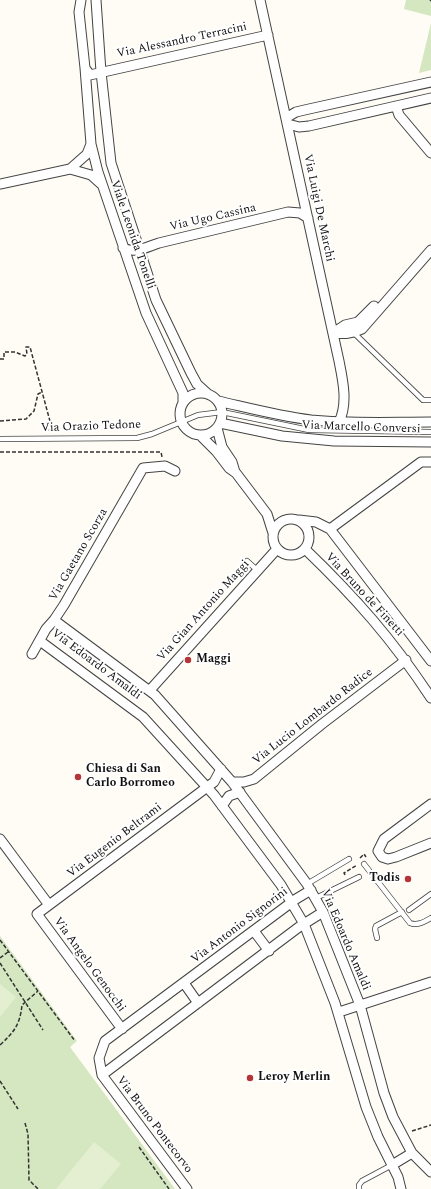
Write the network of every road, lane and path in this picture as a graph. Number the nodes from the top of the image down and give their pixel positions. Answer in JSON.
{"nodes":[{"id":1,"x":80,"y":0,"type":"edge"},
{"id":2,"x":96,"y":0,"type":"edge"},
{"id":3,"x":260,"y":0,"type":"edge"},
{"id":4,"x":268,"y":35,"type":"junction"},
{"id":5,"x":85,"y":68,"type":"junction"},
{"id":6,"x":101,"y":72,"type":"junction"},
{"id":7,"x":431,"y":82,"type":"edge"},
{"id":8,"x":370,"y":96,"type":"junction"},
{"id":9,"x":431,"y":98,"type":"edge"},
{"id":10,"x":396,"y":106,"type":"junction"},
{"id":11,"x":374,"y":111,"type":"junction"},
{"id":12,"x":287,"y":121,"type":"junction"},
{"id":13,"x":91,"y":144,"type":"junction"},
{"id":14,"x":431,"y":152,"type":"edge"},
{"id":15,"x":70,"y":169,"type":"junction"},
{"id":16,"x":0,"y":184,"type":"edge"},
{"id":17,"x":101,"y":184,"type":"junction"},
{"id":18,"x":308,"y":218,"type":"junction"},
{"id":19,"x":431,"y":245,"type":"edge"},
{"id":20,"x":123,"y":248,"type":"junction"},
{"id":21,"x":139,"y":250,"type":"junction"},
{"id":22,"x":431,"y":250,"type":"edge"},
{"id":23,"x":333,"y":333,"type":"junction"},
{"id":24,"x":354,"y":333,"type":"junction"},
{"id":25,"x":0,"y":359,"type":"edge"},
{"id":26,"x":42,"y":392,"type":"junction"},
{"id":27,"x":208,"y":394,"type":"junction"},
{"id":28,"x":431,"y":400,"type":"edge"},
{"id":29,"x":218,"y":401,"type":"junction"},
{"id":30,"x":183,"y":402,"type":"junction"},
{"id":31,"x":222,"y":412,"type":"junction"},
{"id":32,"x":0,"y":421,"type":"edge"},
{"id":33,"x":181,"y":422,"type":"junction"},
{"id":34,"x":339,"y":422,"type":"junction"},
{"id":35,"x":431,"y":422,"type":"edge"},
{"id":36,"x":219,"y":426,"type":"junction"},
{"id":37,"x":47,"y":432,"type":"dead end"},
{"id":38,"x":431,"y":432,"type":"edge"},
{"id":39,"x":201,"y":436,"type":"junction"},
{"id":40,"x":0,"y":440,"type":"edge"},
{"id":41,"x":431,"y":442,"type":"edge"},
{"id":42,"x":47,"y":447,"type":"dead end"},
{"id":43,"x":0,"y":452,"type":"edge"},
{"id":44,"x":47,"y":452,"type":"junction"},
{"id":45,"x":431,"y":462,"type":"edge"},
{"id":46,"x":165,"y":466,"type":"junction"},
{"id":47,"x":175,"y":471,"type":"dead end"},
{"id":48,"x":235,"y":472,"type":"junction"},
{"id":49,"x":266,"y":514,"type":"junction"},
{"id":50,"x":299,"y":520,"type":"junction"},
{"id":51,"x":282,"y":521,"type":"junction"},
{"id":52,"x":330,"y":529,"type":"junction"},
{"id":53,"x":273,"y":533,"type":"junction"},
{"id":54,"x":277,"y":549,"type":"junction"},
{"id":55,"x":305,"y":549,"type":"junction"},
{"id":56,"x":247,"y":561,"type":"dead end"},
{"id":57,"x":257,"y":570,"type":"junction"},
{"id":58,"x":54,"y":620,"type":"junction"},
{"id":59,"x":40,"y":641,"type":"junction"},
{"id":60,"x":32,"y":654,"type":"dead end"},
{"id":61,"x":406,"y":660,"type":"junction"},
{"id":62,"x":431,"y":662,"type":"edge"},
{"id":63,"x":150,"y":690,"type":"junction"},
{"id":64,"x":431,"y":698,"type":"edge"},
{"id":65,"x":221,"y":769,"type":"junction"},
{"id":66,"x":232,"y":782,"type":"junction"},
{"id":67,"x":207,"y":787,"type":"junction"},
{"id":68,"x":240,"y":792,"type":"junction"},
{"id":69,"x":431,"y":804,"type":"edge"},
{"id":70,"x":222,"y":806,"type":"junction"},
{"id":71,"x":0,"y":839,"type":"edge"},
{"id":72,"x":431,"y":843,"type":"edge"},
{"id":73,"x":349,"y":859,"type":"dead end"},
{"id":74,"x":364,"y":864,"type":"dead end"},
{"id":75,"x":354,"y":867,"type":"dead end"},
{"id":76,"x":344,"y":873,"type":"dead end"},
{"id":77,"x":359,"y":877,"type":"dead end"},
{"id":78,"x":311,"y":891,"type":"junction"},
{"id":79,"x":431,"y":894,"type":"edge"},
{"id":80,"x":292,"y":902,"type":"junction"},
{"id":81,"x":49,"y":905,"type":"junction"},
{"id":82,"x":409,"y":910,"type":"dead end"},
{"id":83,"x":323,"y":912,"type":"junction"},
{"id":84,"x":402,"y":912,"type":"junction"},
{"id":85,"x":37,"y":914,"type":"joint"},
{"id":86,"x":431,"y":918,"type":"edge"},
{"id":87,"x":304,"y":924,"type":"junction"},
{"id":88,"x":254,"y":931,"type":"junction"},
{"id":89,"x":377,"y":938,"type":"dead end"},
{"id":90,"x":0,"y":940,"type":"edge"},
{"id":91,"x":269,"y":950,"type":"junction"},
{"id":92,"x":9,"y":952,"type":"junction"},
{"id":93,"x":0,"y":958,"type":"edge"},
{"id":94,"x":0,"y":963,"type":"edge"},
{"id":95,"x":431,"y":982,"type":"edge"},
{"id":96,"x":184,"y":983,"type":"junction"},
{"id":97,"x":38,"y":991,"type":"junction"},
{"id":98,"x":24,"y":1001,"type":"junction"},
{"id":99,"x":198,"y":1003,"type":"junction"},
{"id":100,"x":360,"y":1005,"type":"junction"},
{"id":101,"x":339,"y":1012,"type":"junction"},
{"id":102,"x":122,"y":1029,"type":"junction"},
{"id":103,"x":43,"y":1030,"type":"dead end"},
{"id":104,"x":75,"y":1041,"type":"dead end"},
{"id":105,"x":0,"y":1045,"type":"edge"},
{"id":106,"x":102,"y":1075,"type":"junction"},
{"id":107,"x":0,"y":1081,"type":"edge"},
{"id":108,"x":18,"y":1109,"type":"dead end"},
{"id":109,"x":25,"y":1122,"type":"dead end"},
{"id":110,"x":431,"y":1125,"type":"edge"},
{"id":111,"x":403,"y":1138,"type":"junction"},
{"id":112,"x":139,"y":1147,"type":"dead end"},
{"id":113,"x":412,"y":1153,"type":"junction"},
{"id":114,"x":392,"y":1165,"type":"junction"},
{"id":115,"x":431,"y":1172,"type":"edge"},
{"id":116,"x":38,"y":1189,"type":"edge"},
{"id":117,"x":169,"y":1189,"type":"edge"},
{"id":118,"x":187,"y":1189,"type":"edge"},
{"id":119,"x":359,"y":1189,"type":"edge"},
{"id":120,"x":401,"y":1189,"type":"edge"}],
"edges":[{"from":1,"to":5,"type":"street","name":"Viale Leonida Tonelli"},
{"from":2,"to":6,"type":"street","name":"Viale Leonida Tonelli"},
{"from":3,"to":4,"type":"street","name":"Via Luigi De Marchi"},
{"from":4,"to":6,"type":"street","name":"Via Alessandro Terracini"},
{"from":4,"to":12,"type":"street","name":"Via Luigi De Marchi"},
{"from":5,"to":6,"type":"street"},
{"from":5,"to":13,"type":"street","name":"Viale Leonida Tonelli"},
{"from":6,"to":21,"type":"street","name":"Viale Leonida Tonelli"},
{"from":7,"to":8,"type":"street"},
{"from":8,"to":11,"type":"street"},
{"from":8,"to":12,"type":"street"},
{"from":9,"to":10,"type":"street"},
{"from":10,"to":11,"type":"street"},
{"from":10,"to":14,"type":"street"},
{"from":11,"to":12,"type":"street"},
{"from":12,"to":18,"type":"street","name":"Via Luigi De Marchi"},
{"from":13,"to":15,"type":"street"},
{"from":13,"to":17,"type":"street","name":"Viale Leonida Tonelli"},
{"from":15,"to":16,"type":"street"},
{"from":15,"to":17,"type":"street"},
{"from":17,"to":20,"type":"street","name":"Viale Leonida Tonelli"},
{"from":18,"to":21,"type":"street","name":"Via Ugo Cassina"},
{"from":18,"to":23,"type":"street","name":"Via Luigi De Marchi"},
{"from":19,"to":23,"type":"street"},
{"from":20,"to":21,"type":"street","name":"Via Ugo Cassina"},
{"from":20,"to":30,"type":"street","name":"Viale Leonida Tonelli"},
{"from":21,"to":27,"type":"street","name":"Viale Leonida Tonelli"},
{"from":22,"to":24,"type":"street"},
{"from":23,"to":24,"type":"street"},
{"from":23,"to":34,"type":"street","name":"Via Luigi De Marchi"},
{"from":24,"to":28,"type":"lane"},
{"from":25,"to":26,"type":"path"},
{"from":26,"to":32,"type":"path"},
{"from":26,"to":37,"type":"path"},
{"from":27,"to":29,"type":"street","name":"Viale Leonida Tonelli"},
{"from":27,"to":30,"type":"street"},
{"from":29,"to":31,"type":"street"},
{"from":29,"to":34,"type":"street","name":"Via Marcello Conversi"},
{"from":30,"to":33,"type":"street","name":"Viale Leonida Tonelli"},
{"from":31,"to":33,"type":"lane","name":"Via Marcello Conversi"},
{"from":31,"to":36,"type":"street"},
{"from":31,"to":38,"type":"lane","name":"Via Marcello Conversi"},
{"from":33,"to":39,"type":"street"},
{"from":33,"to":40,"type":"lane","name":"Via Orazio Tedone"},
{"from":34,"to":35,"type":"street","name":"Via Marcello Conversi"},
{"from":36,"to":39,"type":"street"},
{"from":36,"to":41,"type":"street","name":"Via Marcello Conversi"},
{"from":36,"to":48,"type":"street"},
{"from":39,"to":48,"type":"street"},
{"from":42,"to":44,"type":"path"},
{"from":43,"to":44,"type":"path"},
{"from":44,"to":46,"type":"path"},
{"from":45,"to":52,"type":"street"},
{"from":46,"to":47,"type":"street"},
{"from":46,"to":58,"type":"street","name":"Via Gaetano Scorza"},
{"from":48,"to":49,"type":"street"},
{"from":49,"to":51,"type":"street"},
{"from":49,"to":53,"type":"street"},
{"from":50,"to":51,"type":"street"},
{"from":50,"to":52,"type":"street"},
{"from":50,"to":55,"type":"street"},
{"from":51,"to":53,"type":"street"},
{"from":52,"to":62,"type":"street","name":"Via Bruno de Finetti"},
{"from":53,"to":54,"type":"street"},
{"from":54,"to":55,"type":"street"},
{"from":54,"to":57,"type":"street","name":"Via Gian Antonio Maggi"},
{"from":55,"to":61,"type":"street","name":"Via Bruno de Finetti"},
{"from":56,"to":57,"type":"lane"},
{"from":57,"to":63,"type":"street","name":"Via Gian Antonio Maggi"},
{"from":58,"to":59,"type":"street","name":"Via Edoardo Amaldi"},
{"from":58,"to":63,"type":"street","name":"Via Edoardo Amaldi"},
{"from":59,"to":60,"type":"street"},
{"from":59,"to":67,"type":"street","name":"Via Edoardo Amaldi"},
{"from":61,"to":64,"type":"street","name":"Via Bruno de Finetti"},
{"from":61,"to":66,"type":"street","name":"Via Lucio Lombardo Radice"},
{"from":63,"to":65,"type":"street","name":"Via Edoardo Amaldi"},
{"from":65,"to":66,"type":"street","name":"Via Edoardo Amaldi"},
{"from":65,"to":67,"type":"street"},
{"from":66,"to":68,"type":"street","name":"Via Edoardo Amaldi"},
{"from":67,"to":70,"type":"street","name":"Via Edoardo Amaldi"},
{"from":67,"to":81,"type":"street","name":"Via Eugenio Beltrami"},
{"from":68,"to":70,"type":"street"},
{"from":68,"to":78,"type":"street","name":"Via Edoardo Amaldi"},
{"from":69,"to":72,"type":"street"},
{"from":70,"to":80,"type":"street","name":"Via Edoardo Amaldi"},
{"from":71,"to":81,"type":"street"},
{"from":73,"to":78,"type":"lane"},
{"from":74,"to":84,"type":"lane"},
{"from":75,"to":76,"type":"path"},
{"from":77,"to":78,"type":"lane"},
{"from":78,"to":80,"type":"street","name":"Via Antonio Signorini"},
{"from":78,"to":83,"type":"street","name":"Via Edoardo Amaldi"},
{"from":79,"to":82,"type":"lane"},
{"from":80,"to":87,"type":"street","name":"Via Edoardo Amaldi"},
{"from":80,"to":88,"type":"street","name":"Via Antonio Signorini"},
{"from":81,"to":85,"type":"street","name":"Via Eugenio Beltrami"},
{"from":83,"to":87,"type":"street"},
{"from":83,"to":100,"type":"street","name":"Via Edoardo Amaldi"},
{"from":84,"to":86,"type":"lane"},
{"from":84,"to":89,"type":"lane"},
{"from":85,"to":102,"type":"street","name":"Via Angelo Genocchi"},
{"from":87,"to":91,"type":"street"},
{"from":87,"to":101,"type":"street","name":"Via Edoardo Amaldi"},
{"from":88,"to":91,"type":"street"},
{"from":88,"to":96,"type":"street","name":"Via Antonio Signorini"},
{"from":90,"to":92,"type":"path"},
{"from":91,"to":99,"type":"street"},
{"from":92,"to":93,"type":"path"},
{"from":92,"to":97,"type":"path"},
{"from":94,"to":98,"type":"path"},
{"from":95,"to":100,"type":"street"},
{"from":96,"to":99,"type":"street"},
{"from":96,"to":102,"type":"street","name":"Via Antonio Signorini"},
{"from":97,"to":98,"type":"path"},
{"from":97,"to":104,"type":"path"},
{"from":98,"to":103,"type":"path"},
{"from":98,"to":105,"type":"path"},
{"from":99,"to":106,"type":"street"},
{"from":100,"to":101,"type":"street","name":"Via Edoardo Amaldi"},
{"from":100,"to":111,"type":"street","name":"Via Edoardo Amaldi"},
{"from":101,"to":114,"type":"street","name":"Via Edoardo Amaldi"},
{"from":102,"to":106,"type":"street","name":"Via Antonio Signorini"},
{"from":106,"to":118,"type":"street","name":"Via Bruno Pontecorvo"},
{"from":107,"to":108,"type":"path"},
{"from":109,"to":116,"type":"path"},
{"from":110,"to":111,"type":"path"},
{"from":111,"to":113,"type":"street","name":"Via Edoardo Amaldi"},
{"from":112,"to":117,"type":"path"},
{"from":113,"to":114,"type":"street"},
{"from":113,"to":115,"type":"street","name":"Via Edoardo Amaldi"},
{"from":114,"to":119,"type":"lane"},
{"from":114,"to":120,"type":"street","name":"Via Edoardo Amaldi"}]}
